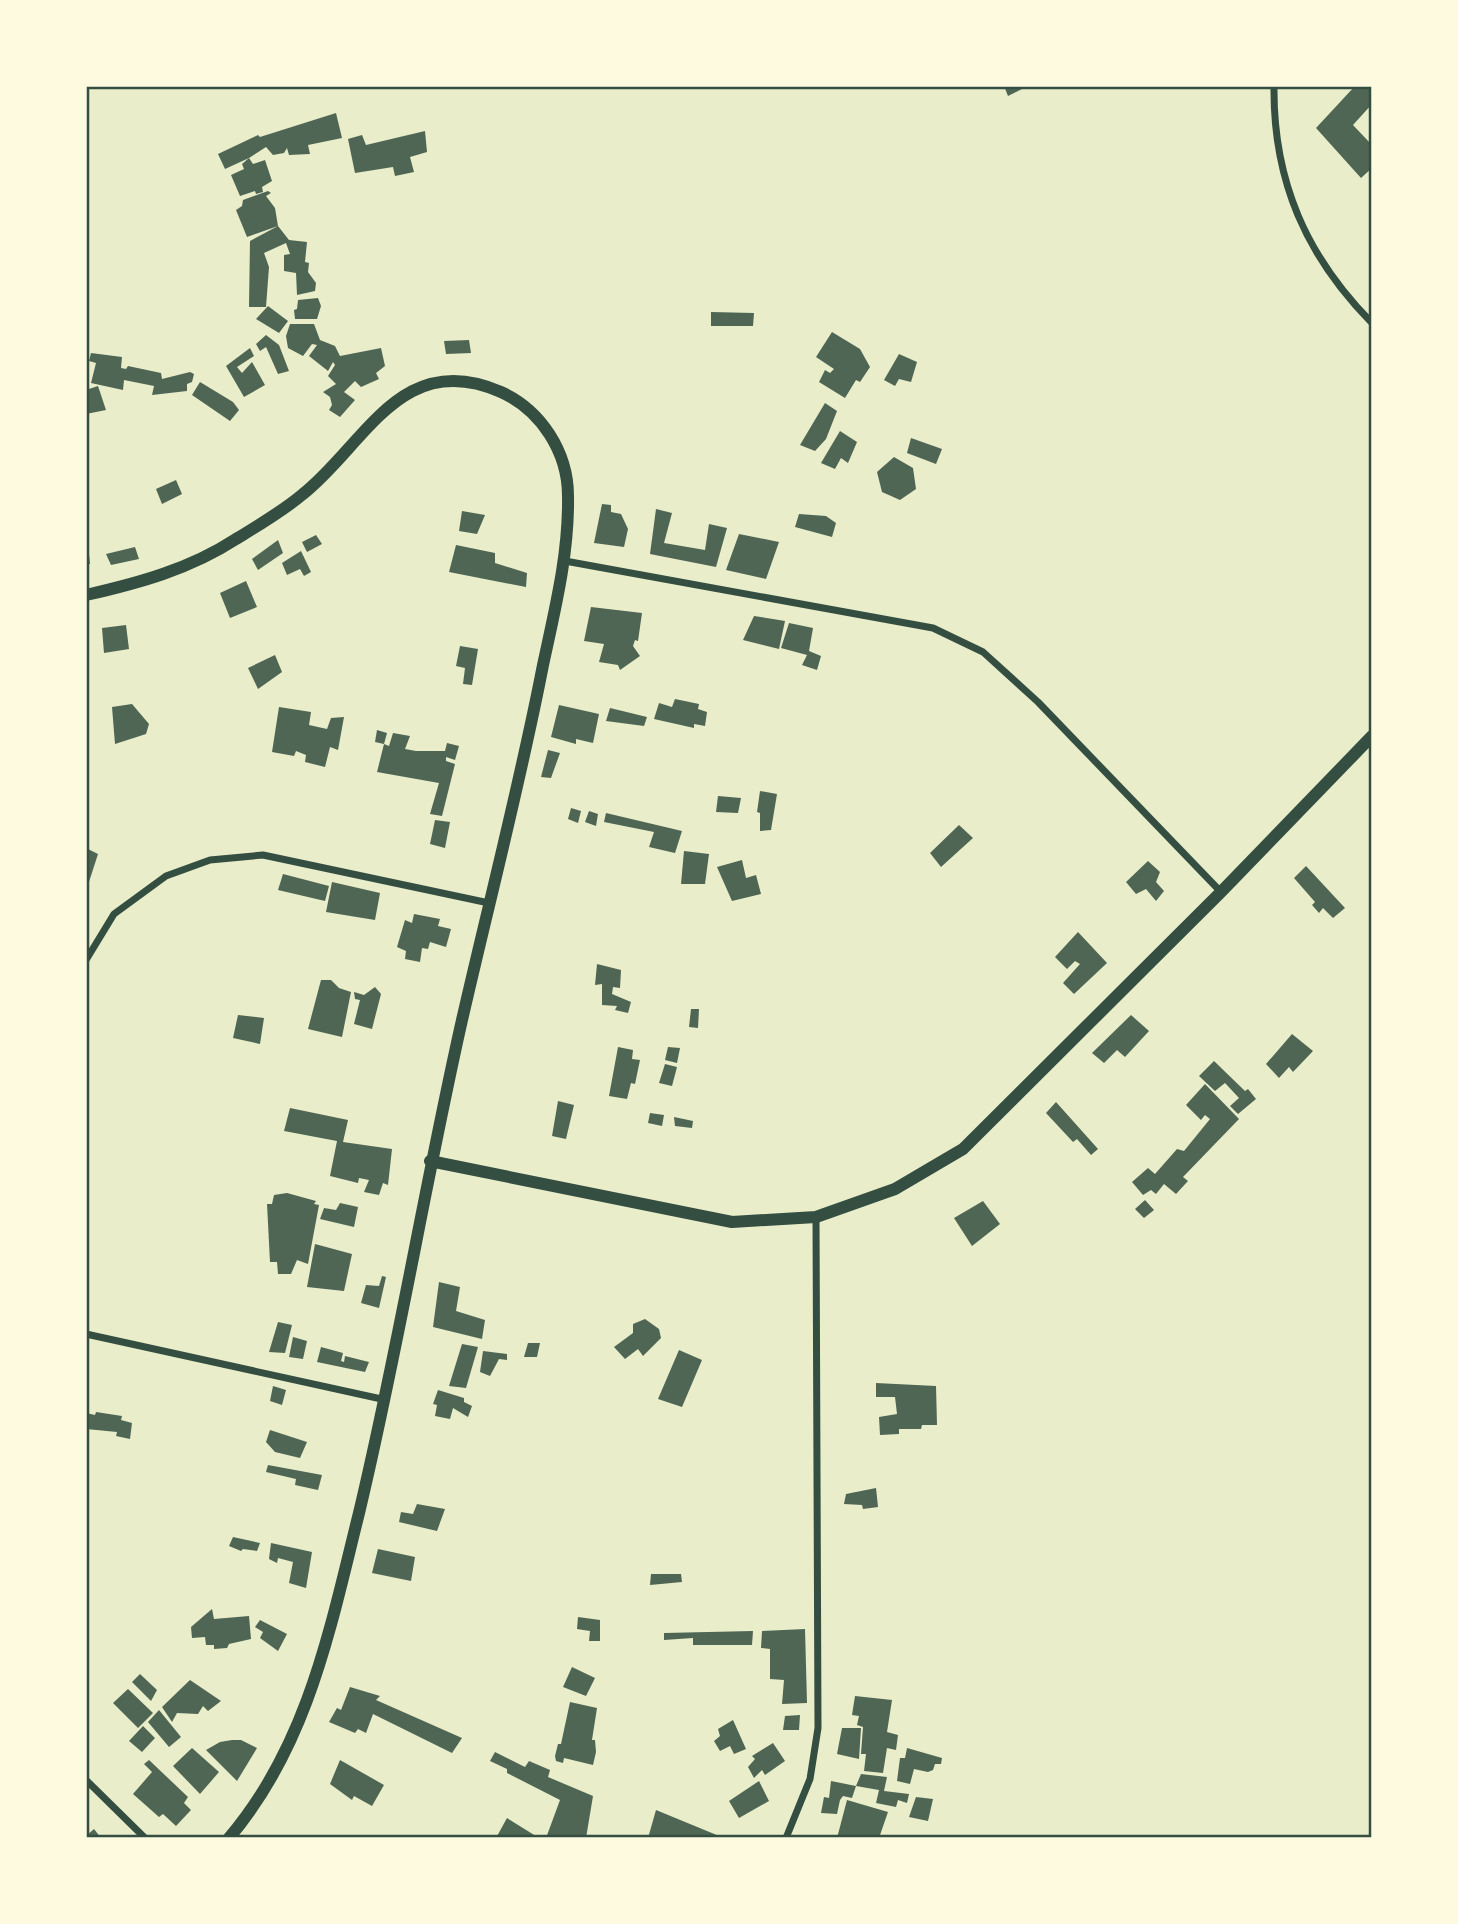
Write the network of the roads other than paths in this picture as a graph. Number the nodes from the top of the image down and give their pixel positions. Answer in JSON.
{"nodes":[{"id":1,"x":1274,"y":86,"type":"edge"},
{"id":2,"x":1372,"y":323,"type":"edge"},
{"id":3,"x":565,"y":561,"type":"junction"},
{"id":4,"x":86,"y":595,"type":"edge"},
{"id":5,"x":1372,"y":736,"type":"edge"},
{"id":6,"x":1221,"y":892,"type":"junction"},
{"id":7,"x":489,"y":903,"type":"junction"},
{"id":8,"x":86,"y":960,"type":"edge"},
{"id":9,"x":430,"y":1161,"type":"junction"},
{"id":10,"x":817,"y":1217,"type":"junction"},
{"id":11,"x":86,"y":1334,"type":"edge"},
{"id":12,"x":386,"y":1400,"type":"junction"},
{"id":13,"x":86,"y":1780,"type":"edge"},
{"id":14,"x":145,"y":1838,"type":"edge"},
{"id":15,"x":229,"y":1838,"type":"edge"},
{"id":16,"x":786,"y":1838,"type":"edge"}],
"edges":[{"from":1,"to":2,"type":"street"},
{"from":3,"to":4,"type":"street"},
{"from":3,"to":6,"type":"street"},
{"from":3,"to":7,"type":"street"},
{"from":5,"to":6,"type":"street"},
{"from":6,"to":10,"type":"street"},
{"from":7,"to":8,"type":"street"},
{"from":7,"to":9,"type":"street"},
{"from":9,"to":10,"type":"street"},
{"from":9,"to":12,"type":"street"},
{"from":10,"to":16,"type":"street"},
{"from":11,"to":12,"type":"street"},
{"from":12,"to":15,"type":"street"},
{"from":13,"to":14,"type":"street"}]}
